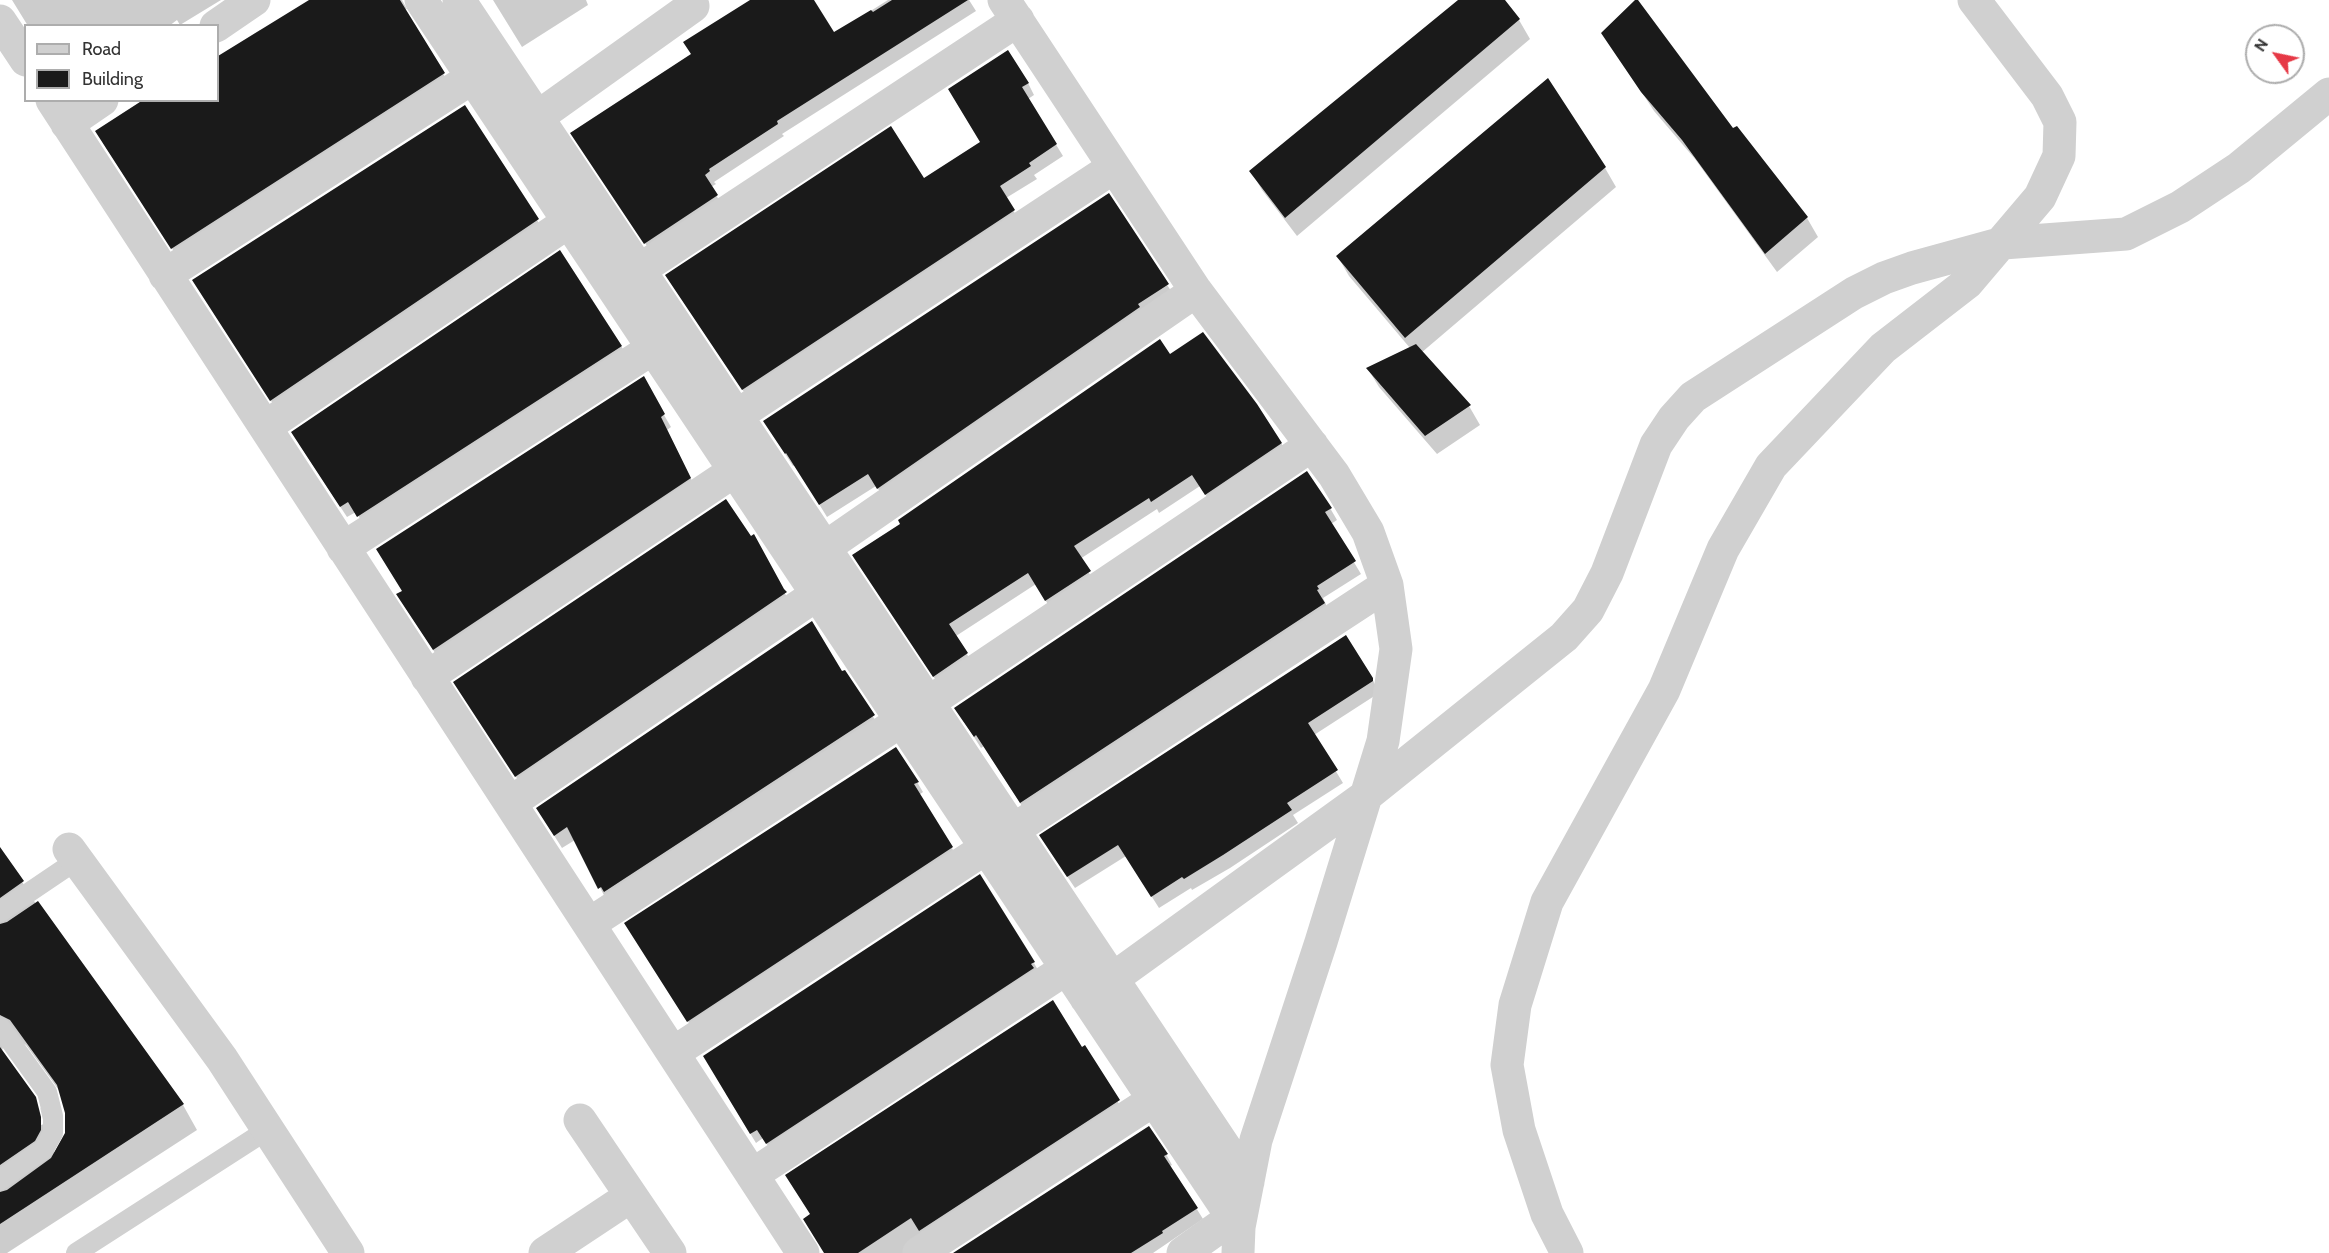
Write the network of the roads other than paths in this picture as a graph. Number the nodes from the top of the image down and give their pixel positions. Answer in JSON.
{"nodes":[{"id":1,"x":254,"y":0,"type":"edge"},
{"id":2,"x":421,"y":0,"type":"edge"},
{"id":3,"x":459,"y":0,"type":"edge"},
{"id":4,"x":1974,"y":0,"type":"edge"},
{"id":5,"x":694,"y":2,"type":"edge"},
{"id":6,"x":1011,"y":10,"type":"edge"},
{"id":7,"x":0,"y":21,"type":"edge"},
{"id":8,"x":219,"y":24,"type":"edge"},
{"id":9,"x":24,"y":57,"type":"edge"},
{"id":10,"x":486,"y":69,"type":"junction"},
{"id":11,"x":2329,"y":94,"type":"edge"},
{"id":12,"x":95,"y":102,"type":"edge"},
{"id":13,"x":60,"y":112,"type":"edge"},
{"id":14,"x":524,"y":127,"type":"junction"},
{"id":15,"x":1114,"y":168,"type":"junction"},
{"id":16,"x":581,"y":213,"type":"junction"},
{"id":17,"x":2003,"y":243,"type":"junction"},
{"id":18,"x":165,"y":275,"type":"junction"},
{"id":19,"x":625,"y":279,"type":"junction"},
{"id":20,"x":1196,"y":291,"type":"junction"},
{"id":21,"x":666,"y":340,"type":"junction"},
{"id":22,"x":736,"y":416,"type":"junction"},
{"id":23,"x":265,"y":427,"type":"junction"},
{"id":24,"x":709,"y":433,"type":"junction"},
{"id":25,"x":1312,"y":445,"type":"junction"},
{"id":26,"x":748,"y":462,"type":"junction"},
{"id":27,"x":343,"y":548,"type":"junction"},
{"id":28,"x":811,"y":557,"type":"junction"},
{"id":29,"x":1387,"y":585,"type":"junction"},
{"id":30,"x":830,"y":586,"type":"junction"},
{"id":31,"x":427,"y":677,"type":"junction"},
{"id":32,"x":928,"y":703,"type":"junction"},
{"id":33,"x":901,"y":721,"type":"junction"},
{"id":34,"x":1367,"y":795,"type":"junction"},
{"id":35,"x":510,"y":803,"type":"junction"},
{"id":36,"x":1013,"y":831,"type":"junction"},
{"id":37,"x":986,"y":849,"type":"junction"},
{"id":38,"x":73,"y":854,"type":"joint"},
{"id":39,"x":0,"y":912,"type":"edge"},
{"id":40,"x":589,"y":924,"type":"junction"},
{"id":41,"x":1093,"y":950,"type":"junction"},
{"id":42,"x":1066,"y":969,"type":"junction"},
{"id":43,"x":1112,"y":979,"type":"junction"},
{"id":44,"x":1086,"y":998,"type":"junction"},
{"id":45,"x":0,"y":1027,"type":"edge"},
{"id":46,"x":673,"y":1053,"type":"junction"},
{"id":47,"x":1167,"y":1091,"type":"junction"},
{"id":48,"x":580,"y":1120,"type":"dead end"},
{"id":49,"x":267,"y":1130,"type":"junction"},
{"id":50,"x":752,"y":1175,"type":"junction"},
{"id":51,"x":2,"y":1176,"type":"edge"},
{"id":52,"x":1248,"y":1182,"type":"junction"},
{"id":53,"x":631,"y":1196,"type":"junction"},
{"id":54,"x":1236,"y":1233,"type":"edge"},
{"id":55,"x":76,"y":1253,"type":"edge"},
{"id":56,"x":348,"y":1253,"type":"edge"},
{"id":57,"x":545,"y":1253,"type":"edge"},
{"id":58,"x":669,"y":1253,"type":"edge"},
{"id":59,"x":803,"y":1253,"type":"edge"},
{"id":60,"x":919,"y":1253,"type":"edge"},
{"id":61,"x":1183,"y":1253,"type":"edge"},
{"id":62,"x":1568,"y":1253,"type":"edge"}],
"edges":[{"from":1,"to":8,"type":"street"},
{"from":2,"to":10,"type":"street"},
{"from":3,"to":10,"type":"street"},
{"from":4,"to":17,"type":"street"},
{"from":5,"to":14,"type":"street"},
{"from":6,"to":15,"type":"street"},
{"from":6,"to":19,"type":"street"},
{"from":7,"to":9,"type":"street"},
{"from":10,"to":14,"type":"street"},
{"from":10,"to":18,"type":"street"},
{"from":11,"to":17,"type":"street"},
{"from":12,"to":13,"type":"street"},
{"from":13,"to":18,"type":"street"},
{"from":14,"to":16,"type":"street"},
{"from":15,"to":20,"type":"street"},
{"from":15,"to":22,"type":"street"},
{"from":16,"to":19,"type":"street"},
{"from":16,"to":23,"type":"street"},
{"from":17,"to":34,"type":"street"},
{"from":17,"to":62,"type":"street"},
{"from":18,"to":23,"type":"street"},
{"from":19,"to":21,"type":"street"},
{"from":20,"to":25,"type":"street"},
{"from":20,"to":28,"type":"street"},
{"from":21,"to":22,"type":"street"},
{"from":21,"to":24,"type":"street"},
{"from":21,"to":27,"type":"street"},
{"from":22,"to":24,"type":"street"},
{"from":22,"to":26,"type":"street"},
{"from":23,"to":27,"type":"street"},
{"from":24,"to":26,"type":"street"},
{"from":25,"to":29,"type":"street"},
{"from":25,"to":32,"type":"street"},
{"from":26,"to":28,"type":"street"},
{"from":26,"to":31,"type":"street"},
{"from":27,"to":31,"type":"street"},
{"from":28,"to":30,"type":"street"},
{"from":29,"to":34,"type":"street"},
{"from":29,"to":36,"type":"street"},
{"from":30,"to":32,"type":"street"},
{"from":30,"to":33,"type":"street"},
{"from":30,"to":35,"type":"street"},
{"from":31,"to":35,"type":"street"},
{"from":32,"to":33,"type":"street"},
{"from":32,"to":36,"type":"street"},
{"from":33,"to":37,"type":"street"},
{"from":33,"to":40,"type":"street"},
{"from":34,"to":43,"type":"street"},
{"from":34,"to":52,"type":"street"},
{"from":35,"to":40,"type":"street"},
{"from":36,"to":37,"type":"street"},
{"from":36,"to":41,"type":"street"},
{"from":37,"to":42,"type":"street"},
{"from":37,"to":46,"type":"street"},
{"from":38,"to":39,"type":"lane"},
{"from":38,"to":49,"type":"street"},
{"from":40,"to":46,"type":"street"},
{"from":41,"to":42,"type":"street"},
{"from":41,"to":43,"type":"street"},
{"from":42,"to":44,"type":"street"},
{"from":42,"to":50,"type":"street"},
{"from":43,"to":44,"type":"street"},
{"from":43,"to":47,"type":"street"},
{"from":44,"to":47,"type":"street"},
{"from":45,"to":51,"type":"lane"},
{"from":46,"to":50,"type":"street"},
{"from":47,"to":52,"type":"street"},
{"from":47,"to":54,"type":"street"},
{"from":47,"to":60,"type":"street"},
{"from":48,"to":53,"type":"street"},
{"from":49,"to":55,"type":"lane"},
{"from":49,"to":56,"type":"street"},
{"from":50,"to":59,"type":"street"},
{"from":52,"to":54,"type":"street"},
{"from":53,"to":57,"type":"street"},
{"from":53,"to":58,"type":"street"},
{"from":54,"to":61,"type":"street"}]}
